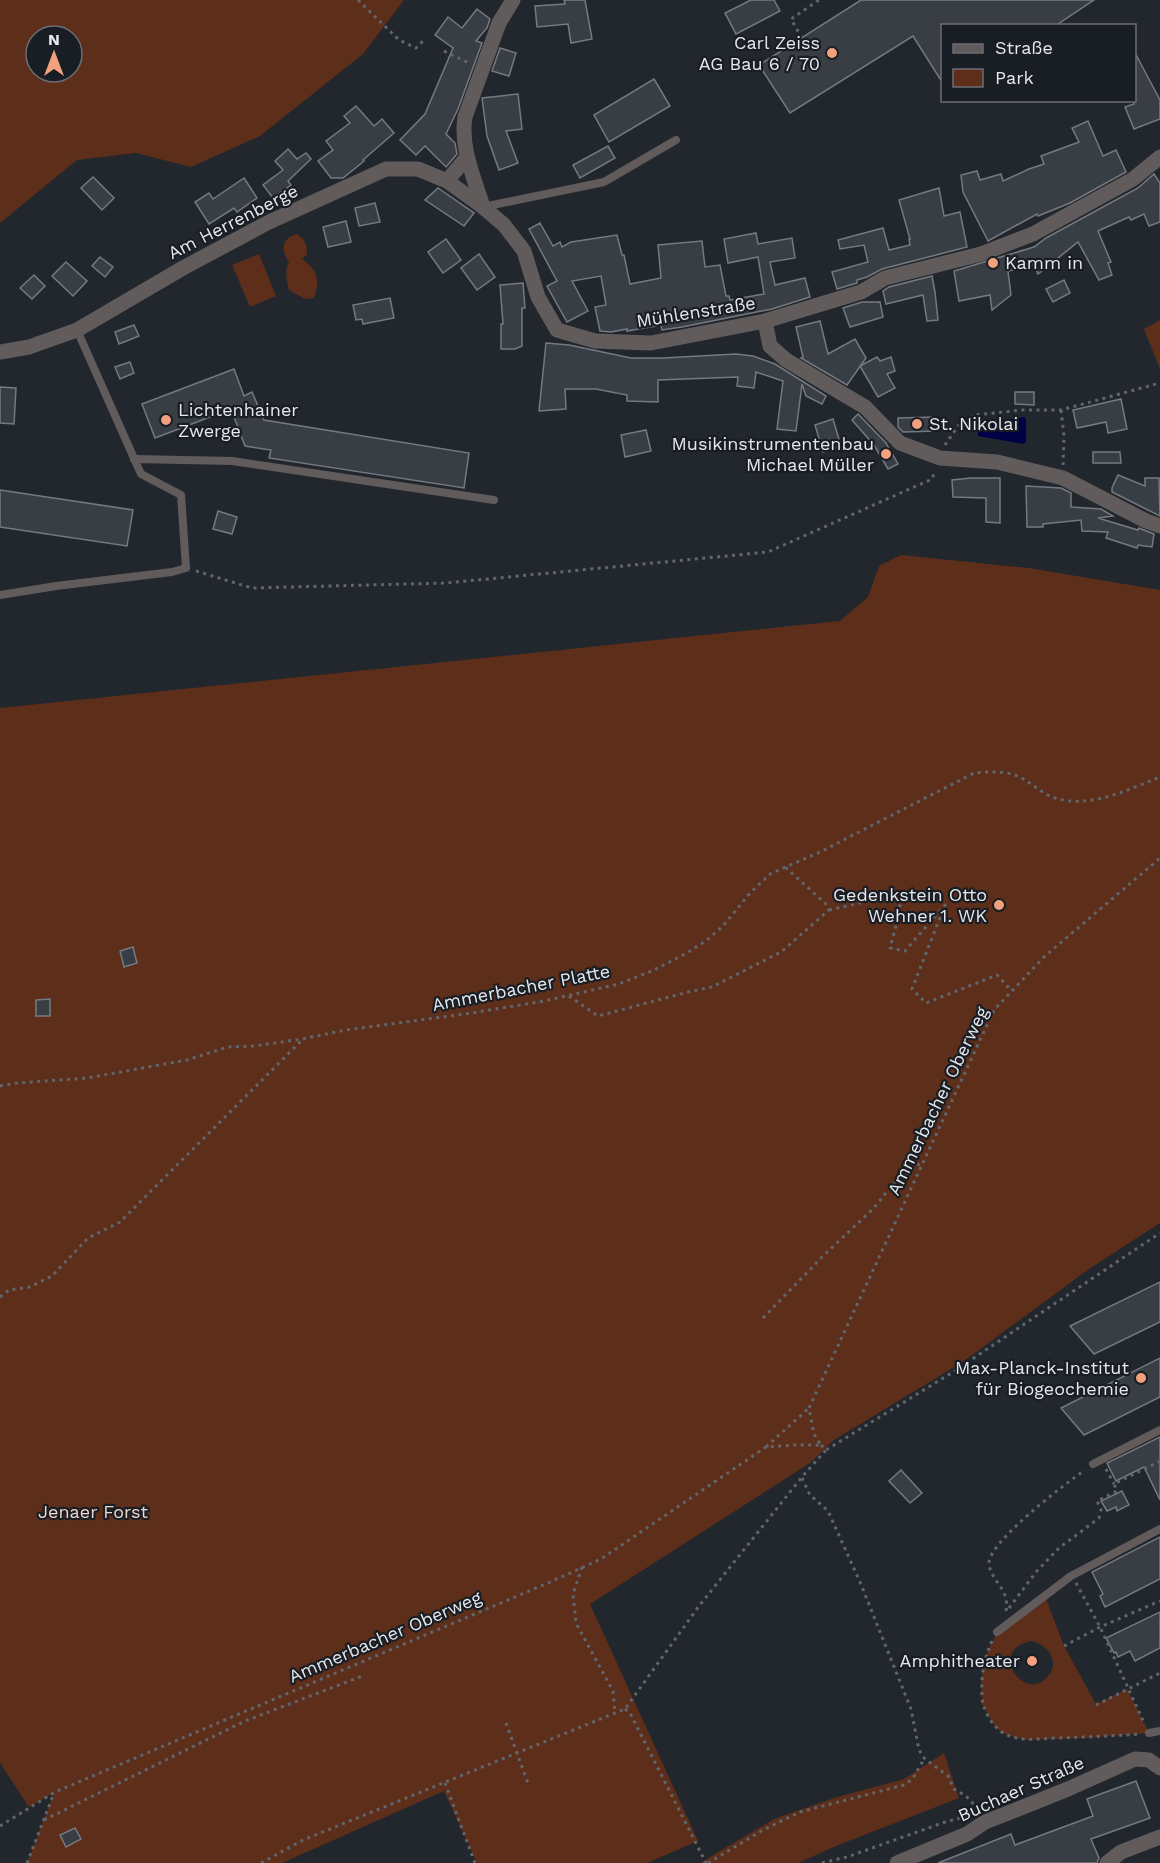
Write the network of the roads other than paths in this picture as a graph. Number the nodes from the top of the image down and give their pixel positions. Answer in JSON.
{"nodes":[{"id":1,"x":513,"y":0,"type":"edge"},
{"id":2,"x":676,"y":140,"type":"dead end"},
{"id":3,"x":467,"y":157,"type":"junction"},
{"id":4,"x":1160,"y":157,"type":"edge"},
{"id":5,"x":447,"y":181,"type":"junction"},
{"id":6,"x":483,"y":207,"type":"junction"},
{"id":7,"x":765,"y":321,"type":"junction"},
{"id":8,"x":77,"y":330,"type":"junction"},
{"id":9,"x":0,"y":351,"type":"edge"},
{"id":10,"x":134,"y":459,"type":"junction"},
{"id":11,"x":494,"y":500,"type":"dead end"},
{"id":12,"x":1160,"y":526,"type":"edge"},
{"id":13,"x":0,"y":595,"type":"edge"},
{"id":14,"x":1160,"y":1430,"type":"edge"},
{"id":15,"x":1094,"y":1464,"type":"dead end"},
{"id":16,"x":1160,"y":1529,"type":"edge"},
{"id":17,"x":997,"y":1632,"type":"road end"},
{"id":18,"x":1160,"y":1731,"type":"edge"},
{"id":19,"x":1149,"y":1733,"type":"road end"},
{"id":20,"x":1160,"y":1768,"type":"edge"},
{"id":21,"x":1160,"y":1838,"type":"edge"},
{"id":22,"x":897,"y":1863,"type":"edge"},
{"id":23,"x":1107,"y":1863,"type":"edge"}],
"edges":[{"from":1,"to":3,"type":"street"},
{"from":2,"to":6,"type":"lane"},
{"from":3,"to":5,"type":"street"},
{"from":3,"to":6,"type":"street"},
{"from":4,"to":7,"type":"street","name":"Mühlenstraße"},
{"from":5,"to":6,"type":"street","name":"Am Herrenberge"},
{"from":5,"to":8,"type":"street","name":"Am Herrenberge"},
{"from":6,"to":7,"type":"street","name":"Mühlenstraße"},
{"from":7,"to":12,"type":"street"},
{"from":8,"to":9,"type":"street","name":"Am Herrenberge"},
{"from":8,"to":10,"type":"lane"},
{"from":10,"to":11,"type":"lane"},
{"from":10,"to":13,"type":"lane"},
{"from":14,"to":15,"type":"lane"},
{"from":16,"to":17,"type":"lane"},
{"from":18,"to":19,"type":"lane"},
{"from":20,"to":22,"type":"street","name":"Buchaer Straße"},
{"from":21,"to":23,"type":"street"}]}
